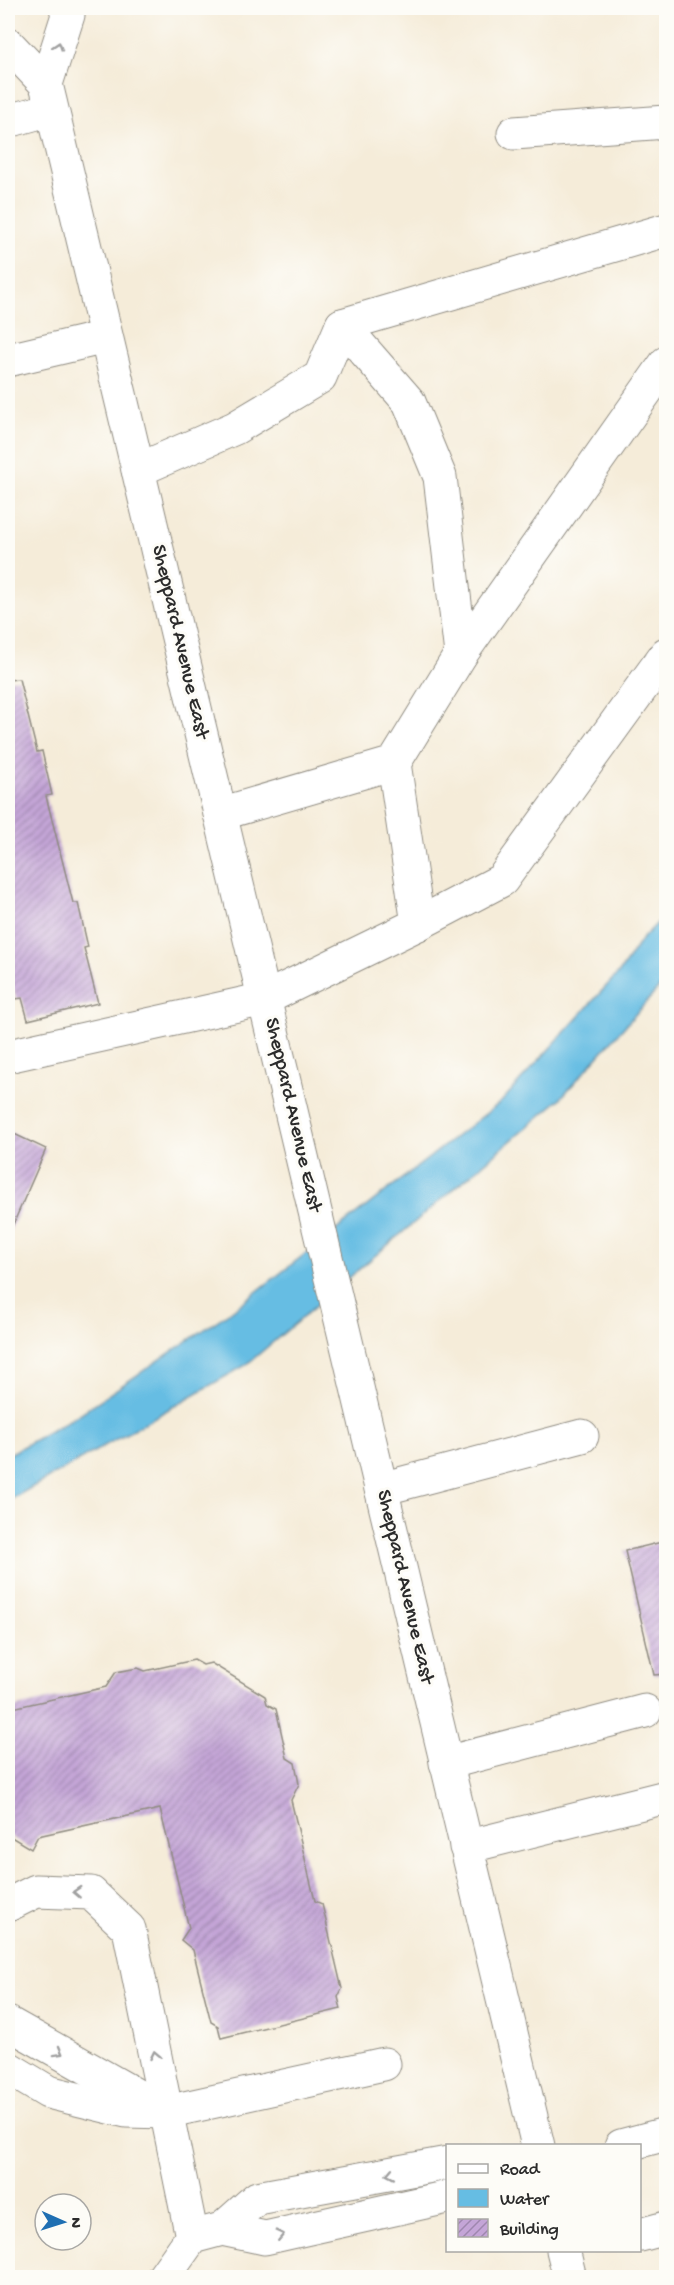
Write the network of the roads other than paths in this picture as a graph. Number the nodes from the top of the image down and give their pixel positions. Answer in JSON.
{"nodes":[{"id":1,"x":66,"y":8,"type":"edge"},
{"id":2,"x":8,"y":44,"type":"edge"},
{"id":3,"x":49,"y":96,"type":"junction"},
{"id":4,"x":8,"y":121,"type":"edge"},
{"id":5,"x":666,"y":122,"type":"edge"},
{"id":6,"x":513,"y":133,"type":"dead end"},
{"id":7,"x":666,"y":230,"type":"edge"},
{"id":8,"x":342,"y":325,"type":"junction"},
{"id":9,"x":106,"y":337,"type":"junction"},
{"id":10,"x":8,"y":360,"type":"edge"},
{"id":11,"x":666,"y":363,"type":"edge"},
{"id":12,"x":138,"y":471,"type":"junction"},
{"id":13,"x":461,"y":654,"type":"junction"},
{"id":14,"x":666,"y":654,"type":"edge"},
{"id":15,"x":394,"y":763,"type":"junction"},
{"id":16,"x":220,"y":814,"type":"junction"},
{"id":17,"x":418,"y":924,"type":"junction"},
{"id":18,"x":264,"y":999,"type":"junction"},
{"id":19,"x":8,"y":1056,"type":"edge"},
{"id":20,"x":582,"y":1436,"type":"dead end"},
{"id":21,"x":381,"y":1489,"type":"junction"},
{"id":22,"x":645,"y":1711,"type":"dead end"},
{"id":23,"x":446,"y":1763,"type":"junction"},
{"id":24,"x":666,"y":1797,"type":"edge"},
{"id":25,"x":466,"y":1847,"type":"junction"},
{"id":26,"x":8,"y":1905,"type":"edge"},
{"id":27,"x":8,"y":2023,"type":"edge"},
{"id":28,"x":384,"y":2064,"type":"dead end"},
{"id":29,"x":8,"y":2068,"type":"edge"},
{"id":30,"x":166,"y":2112,"type":"junction"},
{"id":31,"x":666,"y":2134,"type":"edge"},
{"id":32,"x":538,"y":2144,"type":"edge"},
{"id":33,"x":625,"y":2144,"type":"edge"},
{"id":34,"x":446,"y":2163,"type":"edge"},
{"id":35,"x":446,"y":2197,"type":"edge"},
{"id":36,"x":666,"y":2228,"type":"edge"},
{"id":37,"x":207,"y":2233,"type":"junction"},
{"id":38,"x":641,"y":2234,"type":"edge"},
{"id":39,"x":163,"y":2277,"type":"edge"}],
"edges":[{"from":3,"to":1,"type":"main road","one_way":true},
{"from":2,"to":3,"type":"main road","name":"Sheppard Avenue East"},
{"from":3,"to":4,"type":"main road"},
{"from":3,"to":9,"type":"main road","name":"Sheppard Avenue East"},
{"from":5,"to":6,"type":"main road"},
{"from":7,"to":8,"type":"main road"},
{"from":8,"to":12,"type":"main road"},
{"from":8,"to":13,"type":"main road"},
{"from":9,"to":10,"type":"main road"},
{"from":9,"to":12,"type":"main road","name":"Sheppard Avenue East"},
{"from":11,"to":13,"type":"main road"},
{"from":12,"to":16,"type":"main road","name":"Sheppard Avenue East"},
{"from":13,"to":15,"type":"main road"},
{"from":14,"to":17,"type":"main road"},
{"from":15,"to":16,"type":"main road"},
{"from":15,"to":17,"type":"main road"},
{"from":16,"to":18,"type":"main road","name":"Sheppard Avenue East"},
{"from":17,"to":18,"type":"main road"},
{"from":18,"to":19,"type":"main road"},
{"from":18,"to":21,"type":"main road","name":"Sheppard Avenue East"},
{"from":20,"to":21,"type":"main road"},
{"from":21,"to":23,"type":"main road","name":"Sheppard Avenue East"},
{"from":22,"to":23,"type":"main road"},
{"from":23,"to":25,"type":"main road","name":"Sheppard Avenue East"},
{"from":24,"to":25,"type":"main road"},
{"from":25,"to":32,"type":"main road","name":"Sheppard Avenue East"},
{"from":30,"to":26,"type":"main road","one_way":true},
{"from":27,"to":30,"type":"main road","one_way":true},
{"from":28,"to":30,"type":"main road"},
{"from":29,"to":30,"type":"main road"},
{"from":30,"to":37,"type":"main road"},
{"from":31,"to":33,"type":"main road"},
{"from":34,"to":37,"type":"main road","one_way":true},
{"from":37,"to":35,"type":"main road","one_way":true},
{"from":36,"to":38,"type":"main road"},
{"from":37,"to":39,"type":"main road"}]}
